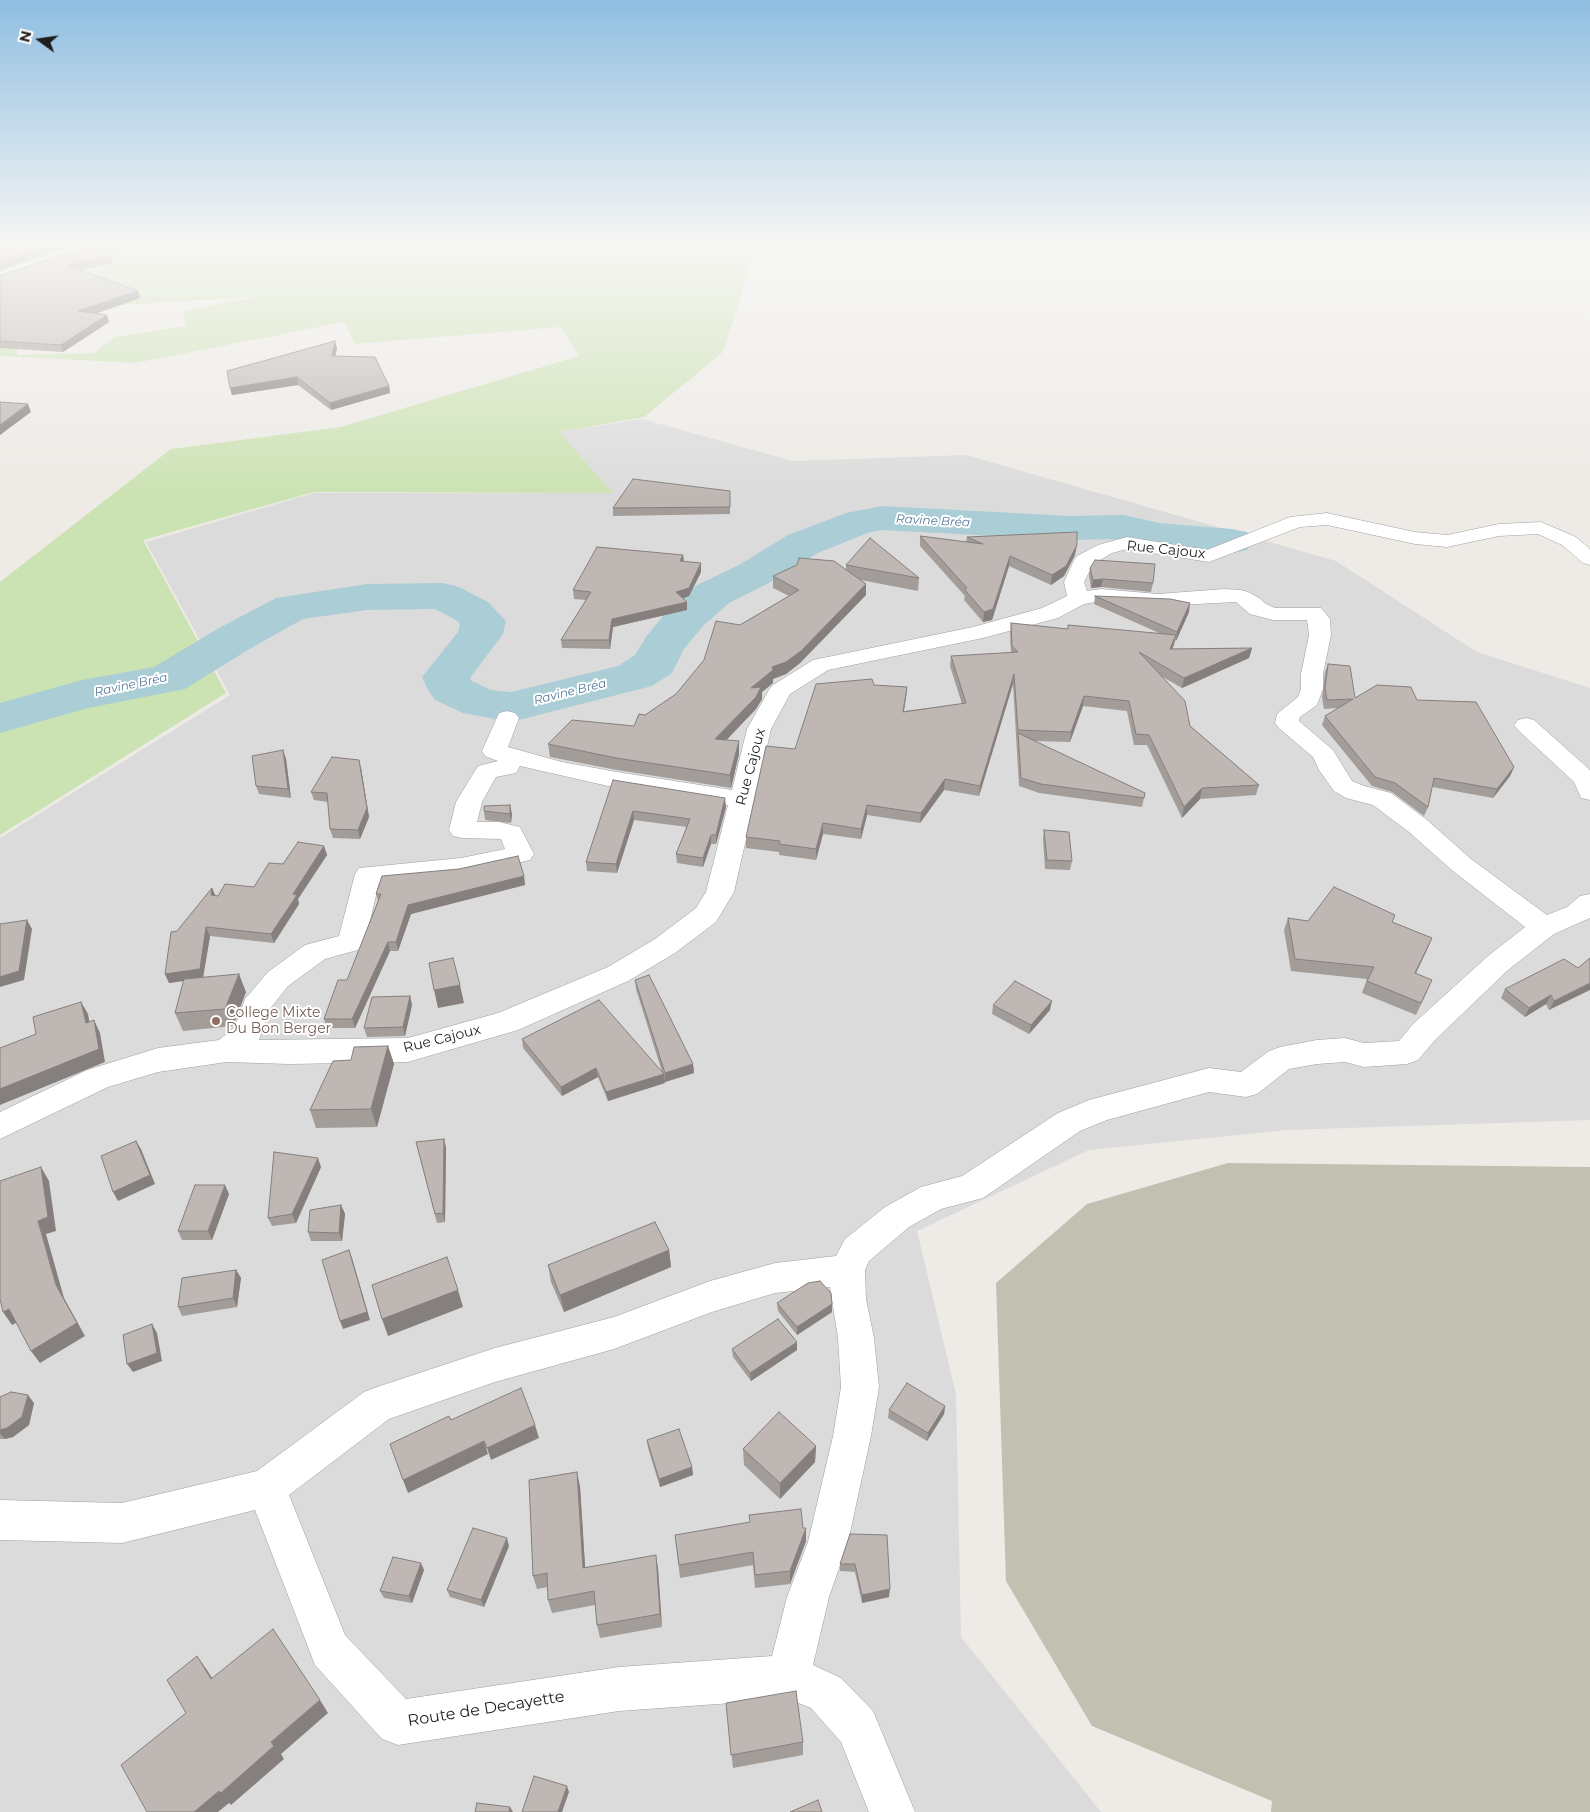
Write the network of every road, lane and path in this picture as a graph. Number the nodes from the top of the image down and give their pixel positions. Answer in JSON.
{"nodes":[{"id":1,"x":1590,"y":559,"type":"edge"},
{"id":2,"x":1078,"y":599,"type":"junction"},
{"id":3,"x":507,"y":718,"type":"dead end"},
{"id":4,"x":1526,"y":725,"type":"dead end"},
{"id":5,"x":506,"y":754,"type":"junction"},
{"id":6,"x":1590,"y":792,"type":"edge"},
{"id":7,"x":741,"y":799,"type":"junction"},
{"id":8,"x":1590,"y":903,"type":"edge"},
{"id":9,"x":1544,"y":927,"type":"junction"},
{"id":10,"x":227,"y":1050,"type":"junction"},
{"id":11,"x":0,"y":1126,"type":"edge"},
{"id":12,"x":847,"y":1270,"type":"junction"},
{"id":13,"x":266,"y":1488,"type":"junction"},
{"id":14,"x":0,"y":1520,"type":"edge"},
{"id":15,"x":788,"y":1677,"type":"junction"},
{"id":16,"x":892,"y":1812,"type":"edge"}],
"edges":[{"from":1,"to":2,"type":"street","name":"Rue Cajoux"},
{"from":2,"to":7,"type":"street","name":"Rue Cajoux"},
{"from":2,"to":9,"type":"street"},
{"from":3,"to":5,"type":"street"},
{"from":4,"to":6,"type":"street"},
{"from":5,"to":7,"type":"street"},
{"from":5,"to":10,"type":"street"},
{"from":7,"to":10,"type":"street","name":"Rue Cajoux"},
{"from":8,"to":9,"type":"street"},
{"from":9,"to":12,"type":"street"},
{"from":10,"to":11,"type":"street","name":"Rue Cajoux"},
{"from":12,"to":13,"type":"street"},
{"from":12,"to":15,"type":"street"},
{"from":13,"to":14,"type":"street"},
{"from":13,"to":15,"type":"street","name":"Route de Decayette"},
{"from":15,"to":16,"type":"street","name":"Route de Decayette"}]}
